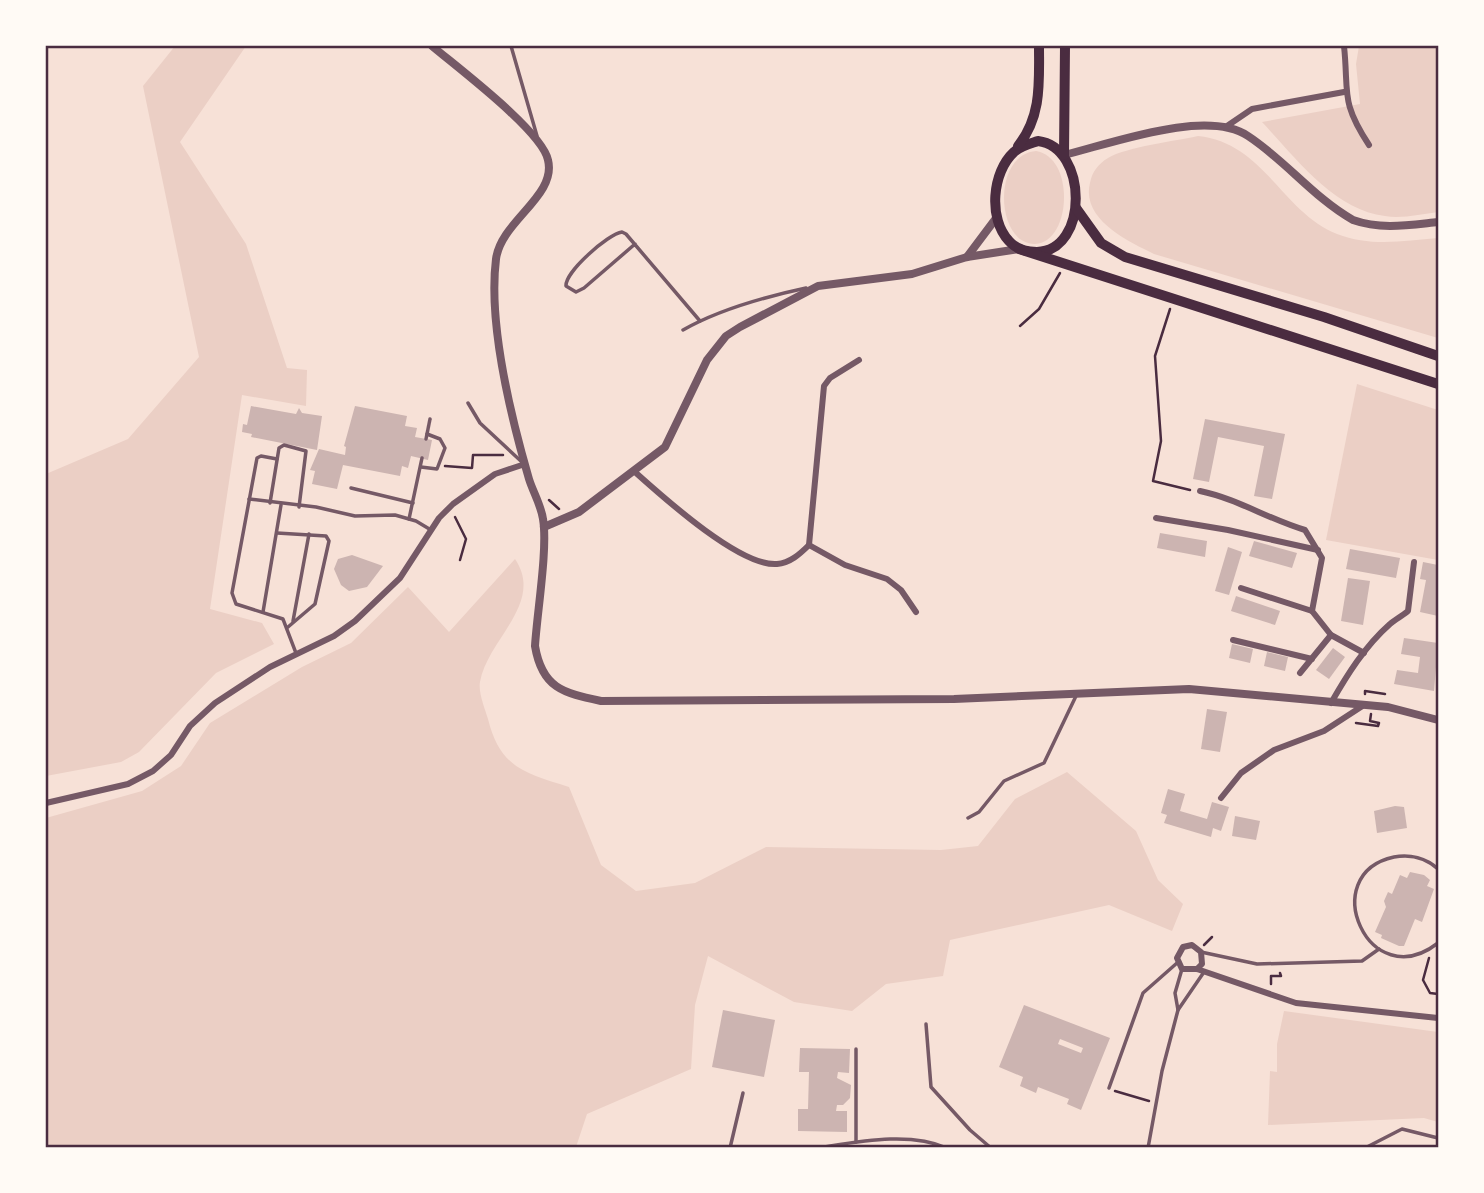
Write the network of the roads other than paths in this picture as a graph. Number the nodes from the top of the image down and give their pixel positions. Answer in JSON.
{"nodes":[{"id":1,"x":432,"y":46,"type":"edge"},
{"id":2,"x":511,"y":46,"type":"edge"},
{"id":3,"x":1039,"y":46,"type":"edge"},
{"id":4,"x":1065,"y":46,"type":"edge"},
{"id":5,"x":1344,"y":46,"type":"edge"},
{"id":6,"x":1344,"y":92,"type":"junction"},
{"id":7,"x":1227,"y":127,"type":"junction"},
{"id":8,"x":538,"y":142,"type":"junction"},
{"id":9,"x":1369,"y":145,"type":"dead end"},
{"id":10,"x":1014,"y":151,"type":"junction"},
{"id":11,"x":1064,"y":155,"type":"junction"},
{"id":12,"x":1076,"y":208,"type":"junction"},
{"id":13,"x":997,"y":216,"type":"junction"},
{"id":14,"x":1438,"y":222,"type":"edge"},
{"id":15,"x":635,"y":244,"type":"junction"},
{"id":16,"x":1019,"y":249,"type":"junction"},
{"id":17,"x":967,"y":257,"type":"junction"},
{"id":18,"x":818,"y":286,"type":"junction"},
{"id":19,"x":700,"y":321,"type":"junction"},
{"id":20,"x":683,"y":331,"type":"dead end"},
{"id":21,"x":1438,"y":356,"type":"edge"},
{"id":22,"x":859,"y":360,"type":"dead end"},
{"id":23,"x":1438,"y":384,"type":"edge"},
{"id":24,"x":468,"y":403,"type":"dead end"},
{"id":25,"x":430,"y":419,"type":"dead end"},
{"id":26,"x":422,"y":458,"type":"dead end"},
{"id":27,"x":277,"y":459,"type":"junction"},
{"id":28,"x":525,"y":464,"type":"junction"},
{"id":29,"x":421,"y":467,"type":"junction"},
{"id":30,"x":635,"y":472,"type":"junction"},
{"id":31,"x":351,"y":488,"type":"dead end"},
{"id":32,"x":1200,"y":491,"type":"road end"},
{"id":33,"x":249,"y":499,"type":"junction"},
{"id":34,"x":270,"y":503,"type":"junction"},
{"id":35,"x":413,"y":503,"type":"junction"},
{"id":36,"x":281,"y":505,"type":"junction"},
{"id":37,"x":299,"y":507,"type":"junction"},
{"id":38,"x":410,"y":519,"type":"junction"},
{"id":39,"x":1156,"y":519,"type":"dead end"},
{"id":40,"x":544,"y":527,"type":"junction"},
{"id":41,"x":431,"y":530,"type":"junction"},
{"id":42,"x":277,"y":533,"type":"junction"},
{"id":43,"x":309,"y":534,"type":"junction"},
{"id":44,"x":809,"y":545,"type":"junction"},
{"id":45,"x":1318,"y":550,"type":"junction"},
{"id":46,"x":1414,"y":562,"type":"dead end"},
{"id":47,"x":1241,"y":588,"type":"dead end"},
{"id":48,"x":1312,"y":611,"type":"junction"},
{"id":49,"x":263,"y":612,"type":"junction"},
{"id":50,"x":916,"y":612,"type":"dead end"},
{"id":51,"x":293,"y":623,"type":"junction"},
{"id":52,"x":288,"y":627,"type":"junction"},
{"id":53,"x":1331,"y":635,"type":"junction"},
{"id":54,"x":1233,"y":640,"type":"dead end"},
{"id":55,"x":1364,"y":653,"type":"junction"},
{"id":56,"x":296,"y":654,"type":"junction"},
{"id":57,"x":1312,"y":659,"type":"junction"},
{"id":58,"x":1300,"y":673,"type":"dead end"},
{"id":59,"x":1076,"y":696,"type":"junction"},
{"id":60,"x":1331,"y":703,"type":"junction"},
{"id":61,"x":1364,"y":705,"type":"junction"},
{"id":62,"x":1438,"y":720,"type":"edge"},
{"id":63,"x":1221,"y":798,"type":"dead end"},
{"id":64,"x":46,"y":803,"type":"edge"},
{"id":65,"x":968,"y":818,"type":"dead end"},
{"id":66,"x":1438,"y":869,"type":"edge"},
{"id":67,"x":1438,"y":943,"type":"edge"},
{"id":68,"x":1379,"y":949,"type":"junction"},
{"id":69,"x":1201,"y":952,"type":"junction"},
{"id":70,"x":1180,"y":966,"type":"junction"},
{"id":71,"x":1200,"y":971,"type":"junction"},
{"id":72,"x":1178,"y":1010,"type":"junction"},
{"id":73,"x":1438,"y":1018,"type":"edge"},
{"id":74,"x":926,"y":1024,"type":"dead end"},
{"id":75,"x":856,"y":1049,"type":"dead end"},
{"id":76,"x":1109,"y":1088,"type":"road end"},
{"id":77,"x":743,"y":1093,"type":"dead end"},
{"id":78,"x":1438,"y":1138,"type":"edge"},
{"id":79,"x":856,"y":1142,"type":"junction"},
{"id":80,"x":730,"y":1147,"type":"edge"},
{"id":81,"x":817,"y":1147,"type":"edge"},
{"id":82,"x":947,"y":1147,"type":"edge"},
{"id":83,"x":991,"y":1147,"type":"edge"},
{"id":84,"x":1148,"y":1147,"type":"edge"},
{"id":85,"x":1365,"y":1147,"type":"edge"}],
"edges":[{"from":1,"to":8,"type":"street"},
{"from":2,"to":8,"type":"lane"},
{"from":3,"to":10,"type":"highway"},
{"from":4,"to":11,"type":"highway"},
{"from":5,"to":6,"type":"street"},
{"from":6,"to":7,"type":"street"},
{"from":6,"to":9,"type":"street"},
{"from":7,"to":11,"type":"street"},
{"from":7,"to":14,"type":"street"},
{"from":8,"to":28,"type":"street"},
{"from":10,"to":11,"type":"highway"},
{"from":10,"to":13,"type":"highway"},
{"from":11,"to":12,"type":"highway"},
{"from":12,"to":16,"type":"highway"},
{"from":12,"to":21,"type":"highway"},
{"from":13,"to":16,"type":"highway"},
{"from":13,"to":17,"type":"street"},
{"from":15,"to":15,"type":"lane"},
{"from":15,"to":19,"type":"lane"},
{"from":16,"to":17,"type":"street"},
{"from":16,"to":23,"type":"highway"},
{"from":17,"to":18,"type":"street"},
{"from":18,"to":19,"type":"lane"},
{"from":18,"to":30,"type":"street"},
{"from":19,"to":20,"type":"lane"},
{"from":22,"to":44,"type":"street"},
{"from":24,"to":28,"type":"lane"},
{"from":25,"to":29,"type":"lane"},
{"from":26,"to":29,"type":"lane"},
{"from":27,"to":33,"type":"lane"},
{"from":27,"to":34,"type":"lane"},
{"from":27,"to":37,"type":"lane"},
{"from":28,"to":40,"type":"street"},
{"from":28,"to":41,"type":"street"},
{"from":29,"to":35,"type":"lane"},
{"from":30,"to":40,"type":"street"},
{"from":30,"to":44,"type":"street"},
{"from":31,"to":35,"type":"lane"},
{"from":32,"to":45,"type":"street"},
{"from":33,"to":34,"type":"lane"},
{"from":33,"to":49,"type":"lane"},
{"from":34,"to":36,"type":"lane"},
{"from":35,"to":38,"type":"lane"},
{"from":36,"to":37,"type":"lane"},
{"from":36,"to":42,"type":"lane"},
{"from":37,"to":38,"type":"lane"},
{"from":38,"to":41,"type":"lane"},
{"from":39,"to":45,"type":"street"},
{"from":40,"to":59,"type":"street"},
{"from":41,"to":56,"type":"street"},
{"from":42,"to":43,"type":"lane"},
{"from":42,"to":49,"type":"lane"},
{"from":43,"to":51,"type":"lane"},
{"from":43,"to":51,"type":"lane"},
{"from":44,"to":50,"type":"street"},
{"from":45,"to":48,"type":"street"},
{"from":46,"to":55,"type":"street"},
{"from":47,"to":48,"type":"street"},
{"from":48,"to":53,"type":"street"},
{"from":49,"to":52,"type":"lane"},
{"from":51,"to":52,"type":"lane"},
{"from":52,"to":56,"type":"lane"},
{"from":53,"to":55,"type":"street"},
{"from":53,"to":57,"type":"street"},
{"from":54,"to":57,"type":"street"},
{"from":55,"to":60,"type":"street"},
{"from":56,"to":64,"type":"street"},
{"from":57,"to":58,"type":"street"},
{"from":59,"to":60,"type":"street"},
{"from":59,"to":65,"type":"lane"},
{"from":60,"to":61,"type":"street"},
{"from":61,"to":62,"type":"street"},
{"from":61,"to":63,"type":"street"},
{"from":66,"to":68,"type":"lane"},
{"from":67,"to":68,"type":"lane"},
{"from":68,"to":69,"type":"lane"},
{"from":69,"to":70,"type":"street"},
{"from":69,"to":71,"type":"street"},
{"from":70,"to":71,"type":"street"},
{"from":70,"to":72,"type":"lane"},
{"from":70,"to":76,"type":"lane"},
{"from":71,"to":72,"type":"lane"},
{"from":71,"to":73,"type":"street"},
{"from":72,"to":84,"type":"lane"},
{"from":74,"to":83,"type":"lane"},
{"from":75,"to":79,"type":"lane"},
{"from":77,"to":80,"type":"lane"},
{"from":78,"to":85,"type":"lane"},
{"from":79,"to":81,"type":"lane"},
{"from":79,"to":82,"type":"lane"}]}
